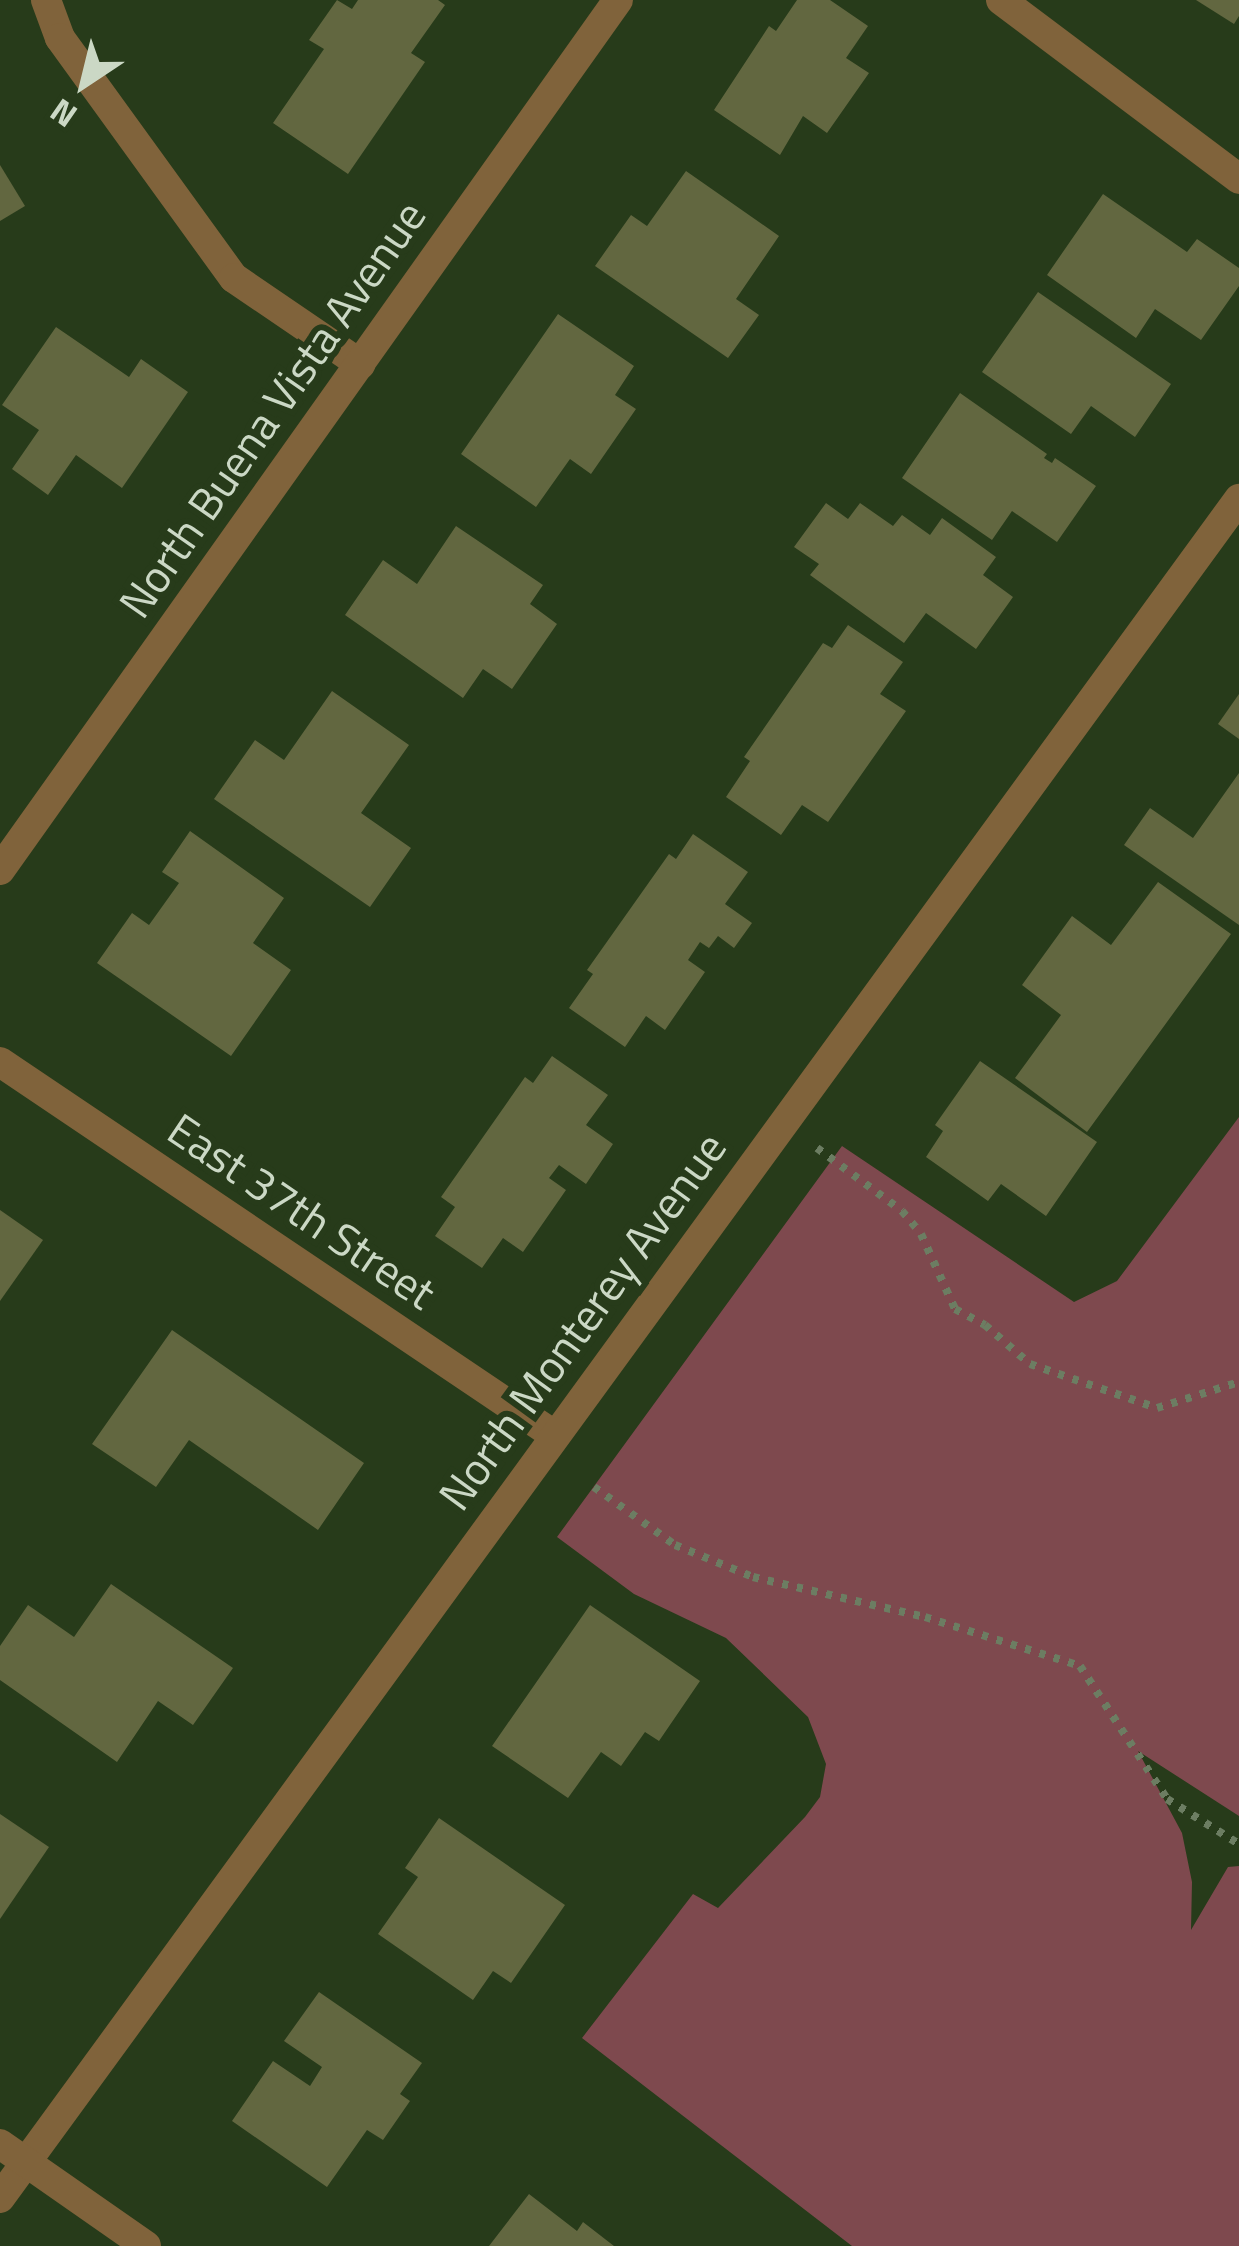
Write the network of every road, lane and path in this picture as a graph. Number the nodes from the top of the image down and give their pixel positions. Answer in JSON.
{"nodes":[{"id":1,"x":46,"y":0,"type":"edge"},
{"id":2,"x":618,"y":0,"type":"edge"},
{"id":3,"x":1001,"y":0,"type":"edge"},
{"id":4,"x":1239,"y":179,"type":"edge"},
{"id":5,"x":360,"y":364,"type":"junction"},
{"id":6,"x":1239,"y":499,"type":"edge"},
{"id":7,"x":0,"y":870,"type":"edge"},
{"id":8,"x":0,"y":1062,"type":"edge"},
{"id":9,"x":782,"y":1124,"type":"junction"},
{"id":10,"x":1239,"y":1382,"type":"edge"},
{"id":11,"x":554,"y":1435,"type":"junction"},
{"id":12,"x":594,"y":1487,"type":"dead end"},
{"id":13,"x":1239,"y":1844,"type":"edge"},
{"id":14,"x":13,"y":2153,"type":"edge"},
{"id":15,"x":0,"y":2198,"type":"edge"},
{"id":16,"x":146,"y":2246,"type":"edge"}],
"edges":[{"from":1,"to":5,"type":"street"},
{"from":2,"to":5,"type":"street","name":"North Buena Vista Avenue"},
{"from":3,"to":4,"type":"street"},
{"from":5,"to":7,"type":"street","name":"North Buena Vista Avenue"},
{"from":6,"to":9,"type":"street","name":"North Monterey Avenue"},
{"from":8,"to":11,"type":"street","name":"East 37th Street"},
{"from":9,"to":10,"type":"path"},
{"from":9,"to":11,"type":"street","name":"North Monterey Avenue"},
{"from":11,"to":14,"type":"street","name":"North Monterey Avenue"},
{"from":12,"to":13,"type":"path"},
{"from":14,"to":15,"type":"street","name":"North Monterey Avenue"},
{"from":14,"to":16,"type":"street"}]}
